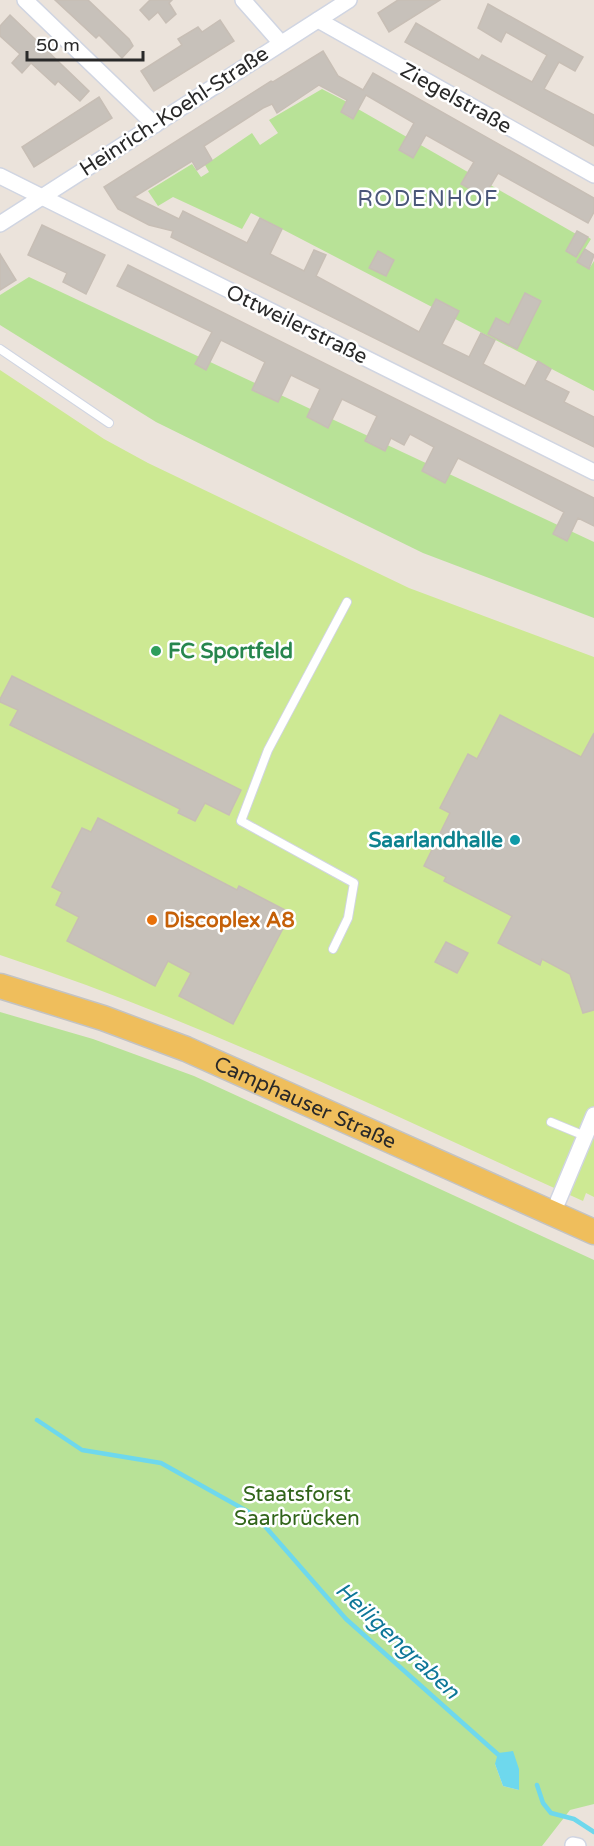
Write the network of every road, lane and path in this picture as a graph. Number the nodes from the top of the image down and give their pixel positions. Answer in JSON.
{"nodes":[{"id":1,"x":25,"y":0,"type":"edge"},
{"id":2,"x":243,"y":0,"type":"edge"},
{"id":3,"x":349,"y":0,"type":"edge"},
{"id":4,"x":318,"y":20,"type":"junction"},
{"id":5,"x":280,"y":42,"type":"junction"},
{"id":6,"x":155,"y":124,"type":"junction"},
{"id":7,"x":594,"y":175,"type":"edge"},
{"id":8,"x":0,"y":176,"type":"edge"},
{"id":9,"x":42,"y":197,"type":"junction"},
{"id":10,"x":0,"y":224,"type":"edge"},
{"id":11,"x":0,"y":349,"type":"edge"},
{"id":12,"x":109,"y":423,"type":"dead end"},
{"id":13,"x":594,"y":472,"type":"edge"},
{"id":14,"x":346,"y":602,"type":"dead end"},
{"id":15,"x":333,"y":949,"type":"dead end"},
{"id":16,"x":3,"y":989,"type":"edge"},
{"id":17,"x":594,"y":1115,"type":"edge"},
{"id":18,"x":551,"y":1122,"type":"dead end"},
{"id":19,"x":585,"y":1136,"type":"junction"},
{"id":20,"x":553,"y":1213,"type":"junction"},
{"id":21,"x":594,"y":1232,"type":"edge"}],
"edges":[{"from":1,"to":6,"type":"street"},
{"from":2,"to":5,"type":"street"},
{"from":3,"to":4,"type":"street","name":"Heinrich-Koehl-Straße"},
{"from":4,"to":5,"type":"street","name":"Heinrich-Koehl-Straße"},
{"from":4,"to":7,"type":"street","name":"Ziegelstraße"},
{"from":5,"to":6,"type":"street","name":"Heinrich-Koehl-Straße"},
{"from":6,"to":9,"type":"street","name":"Heinrich-Koehl-Straße"},
{"from":8,"to":9,"type":"street","name":"Ottweilerstraße"},
{"from":9,"to":10,"type":"street","name":"Heinrich-Koehl-Straße"},
{"from":9,"to":13,"type":"street","name":"Ottweilerstraße"},
{"from":11,"to":12,"type":"lane"},
{"from":14,"to":15,"type":"lane"},
{"from":16,"to":20,"type":"main road","name":"Camphauser Straße"},
{"from":17,"to":19,"type":"street"},
{"from":18,"to":19,"type":"lane"},
{"from":19,"to":20,"type":"street"},
{"from":20,"to":21,"type":"main road","name":"Camphauser Straße"}]}
